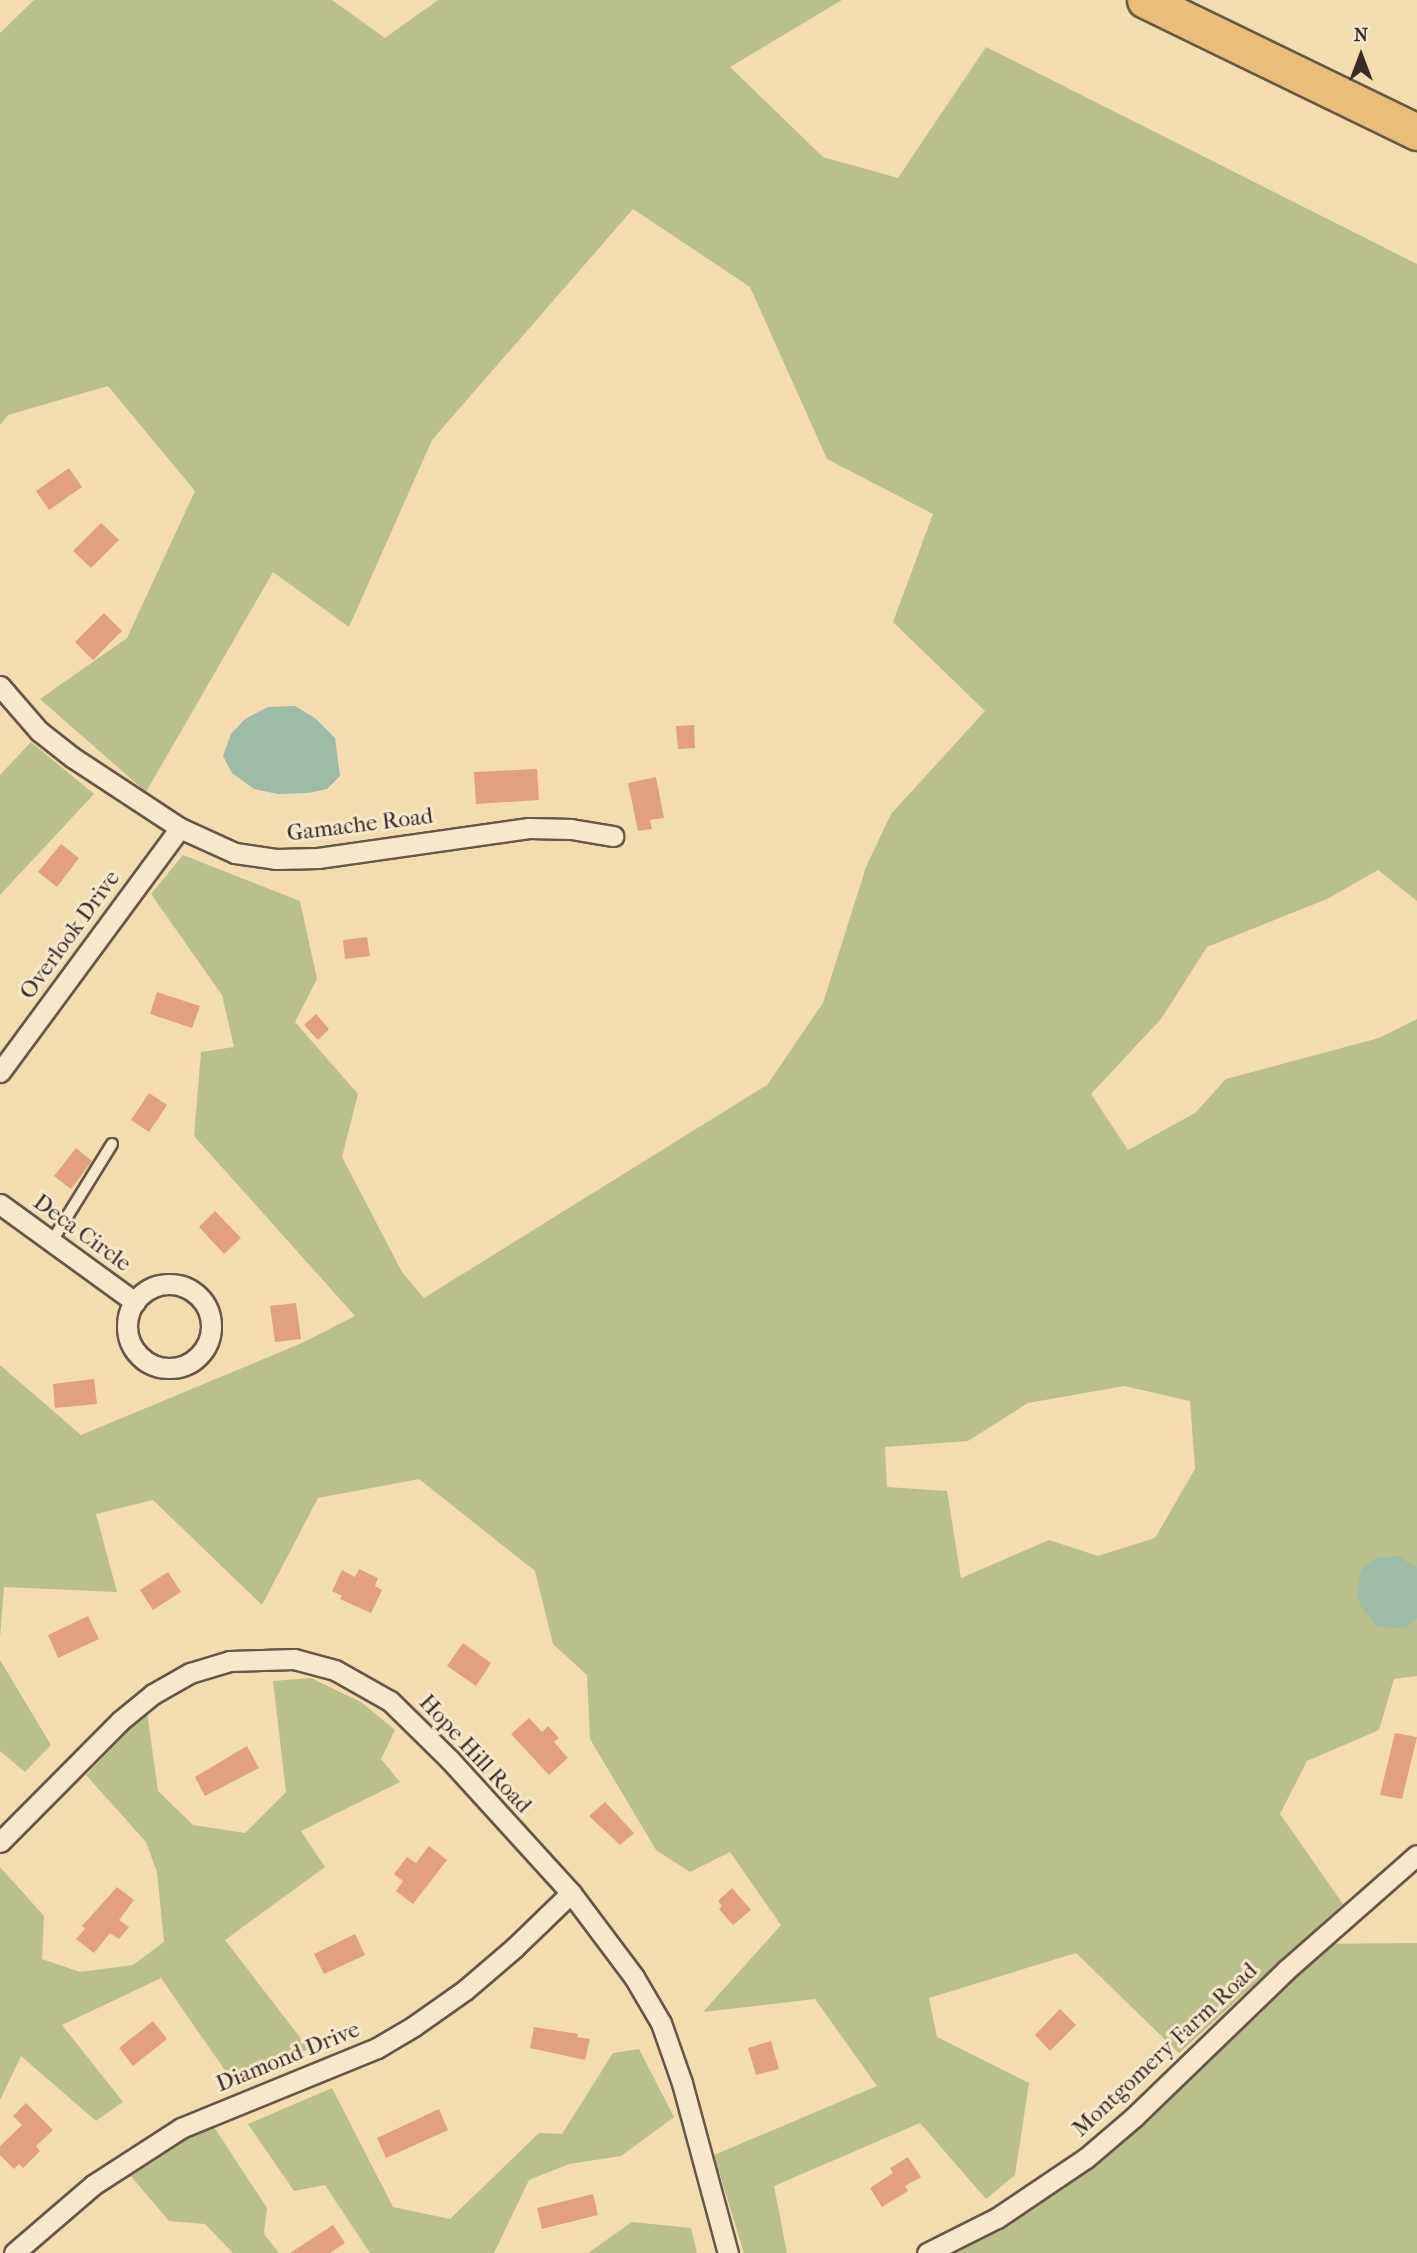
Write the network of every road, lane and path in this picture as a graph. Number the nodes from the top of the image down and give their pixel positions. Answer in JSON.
{"nodes":[{"id":1,"x":1145,"y":0,"type":"edge"},
{"id":2,"x":1417,"y":132,"type":"edge"},
{"id":3,"x":0,"y":686,"type":"edge"},
{"id":4,"x":180,"y":828,"type":"junction"},
{"id":5,"x":613,"y":836,"type":"dead end"},
{"id":6,"x":0,"y":1072,"type":"edge"},
{"id":7,"x":112,"y":1144,"type":"dead end"},
{"id":8,"x":0,"y":1203,"type":"edge"},
{"id":9,"x":52,"y":1241,"type":"junction"},
{"id":10,"x":135,"y":1302,"type":"junction"},
{"id":11,"x":0,"y":1842,"type":"edge"},
{"id":12,"x":1417,"y":1856,"type":"edge"},
{"id":13,"x":570,"y":1893,"type":"junction"},
{"id":14,"x":14,"y":2253,"type":"edge"},
{"id":15,"x":728,"y":2253,"type":"edge"},
{"id":16,"x":927,"y":2253,"type":"edge"}],
"edges":[{"from":1,"to":2,"type":"highway"},
{"from":3,"to":4,"type":"street","name":"Gamache Road"},
{"from":4,"to":5,"type":"street","name":"Gamache Road"},
{"from":4,"to":6,"type":"street","name":"Overlook Drive"},
{"from":7,"to":9,"type":"lane"},
{"from":8,"to":9,"type":"street","name":"Deca Circle"},
{"from":9,"to":10,"type":"street","name":"Deca Circle"},
{"from":10,"to":10,"type":"street","name":"Deca Circle"},
{"from":11,"to":13,"type":"street","name":"Hope Hill Road"},
{"from":12,"to":16,"type":"street","name":"Montgomery Farm Road"},
{"from":13,"to":14,"type":"street","name":"Diamond Drive"},
{"from":13,"to":15,"type":"street","name":"Hope Hill Road"}]}
